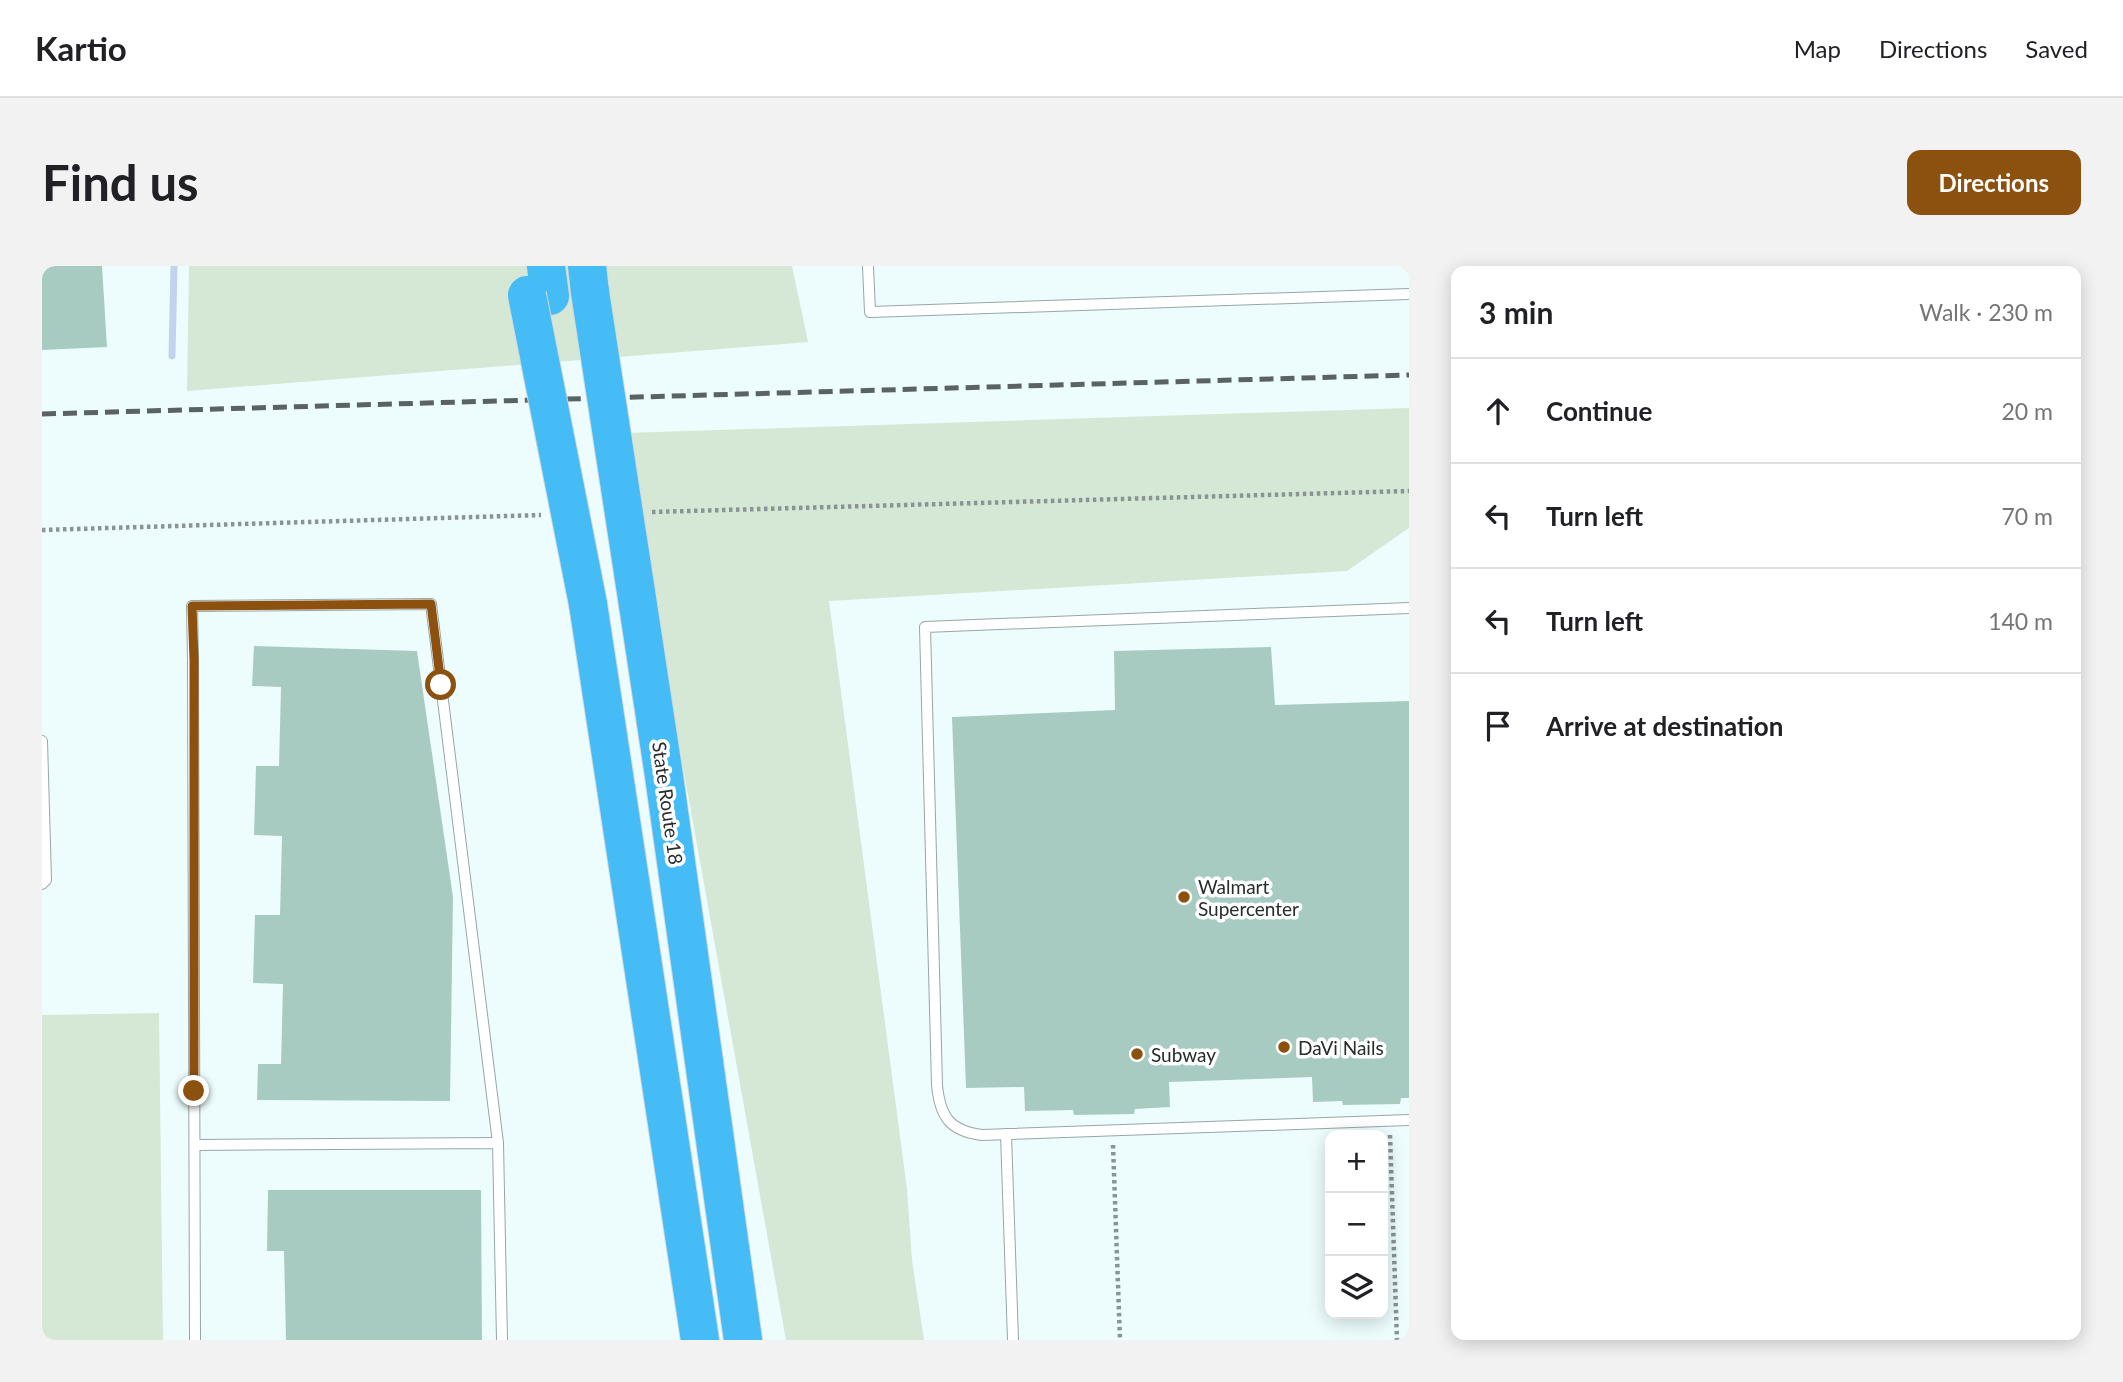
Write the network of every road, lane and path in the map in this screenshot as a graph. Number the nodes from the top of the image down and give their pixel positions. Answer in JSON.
{"nodes":[{"id":1,"x":868,"y":266,"type":"edge"},
{"id":2,"x":589,"y":275,"type":"edge"},
{"id":3,"x":536,"y":281,"type":"edge"},
{"id":4,"x":1409,"y":294,"type":"edge"},
{"id":5,"x":1409,"y":491,"type":"edge"},
{"id":6,"x":642,"y":513,"type":"dead end"},
{"id":7,"x":544,"y":515,"type":"dead end"},
{"id":8,"x":42,"y":530,"type":"edge"},
{"id":9,"x":1409,"y":608,"type":"edge"},
{"id":10,"x":42,"y":741,"type":"edge"},
{"id":11,"x":664,"y":776,"type":"junction"},
{"id":12,"x":42,"y":884,"type":"edge"},
{"id":13,"x":1409,"y":1119,"type":"edge"},
{"id":14,"x":1389,"y":1120,"type":"junction"},
{"id":15,"x":1113,"y":1130,"type":"junction"},
{"id":16,"x":1006,"y":1134,"type":"junction"},
{"id":17,"x":498,"y":1143,"type":"junction"},
{"id":18,"x":195,"y":1144,"type":"junction"},
{"id":19,"x":195,"y":1340,"type":"edge"},
{"id":20,"x":502,"y":1340,"type":"edge"},
{"id":21,"x":700,"y":1340,"type":"edge"},
{"id":22,"x":743,"y":1340,"type":"edge"},
{"id":23,"x":768,"y":1340,"type":"edge"},
{"id":24,"x":1013,"y":1340,"type":"edge"},
{"id":25,"x":1120,"y":1340,"type":"edge"},
{"id":26,"x":1397,"y":1340,"type":"edge"}],
"edges":[{"from":1,"to":4,"type":"lane"},
{"from":2,"to":11,"type":"highway","name":"State Route 18","bridge":true},
{"from":3,"to":21,"type":"highway","bridge":true},
{"from":5,"to":6,"type":"path"},
{"from":7,"to":8,"type":"path"},
{"from":9,"to":16,"type":"lane"},
{"from":10,"to":12,"type":"lane"},
{"from":11,"to":22,"type":"highway","name":"State Route 18"},
{"from":11,"to":23,"type":"highway"},
{"from":13,"to":14,"type":"lane"},
{"from":14,"to":15,"type":"lane"},
{"from":14,"to":26,"type":"path"},
{"from":15,"to":16,"type":"lane"},
{"from":15,"to":25,"type":"path"},
{"from":16,"to":24,"type":"lane"},
{"from":17,"to":18,"type":"lane"},
{"from":17,"to":18,"type":"lane"},
{"from":17,"to":20,"type":"lane"},
{"from":18,"to":19,"type":"lane"}]}
